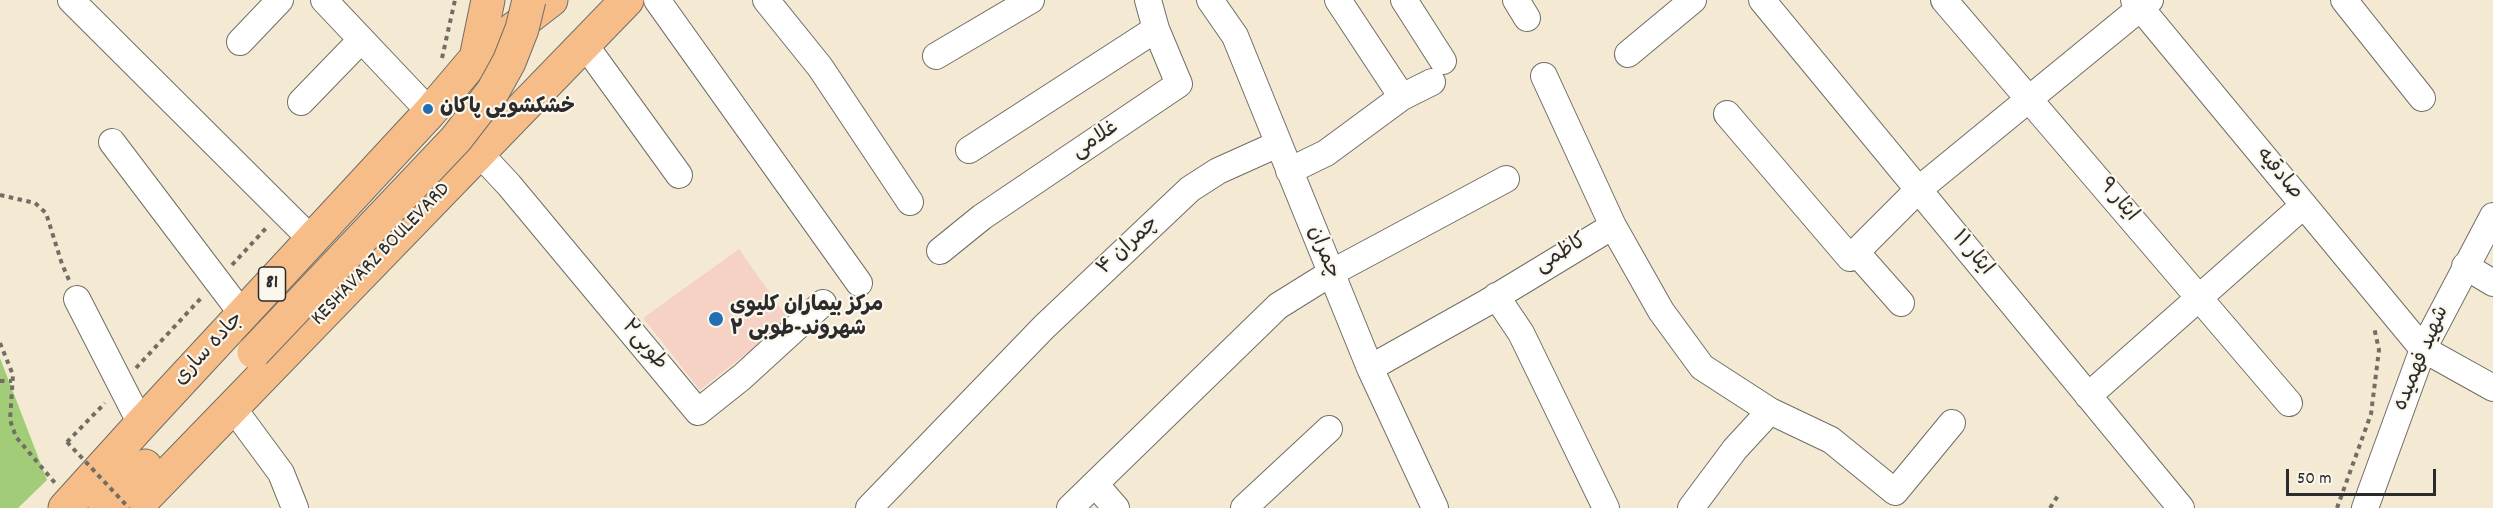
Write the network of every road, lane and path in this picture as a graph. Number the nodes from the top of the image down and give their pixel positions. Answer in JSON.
{"nodes":[{"id":1,"x":71,"y":0,"type":"edge"},
{"id":2,"x":280,"y":0,"type":"edge"},
{"id":3,"x":324,"y":0,"type":"edge"},
{"id":4,"x":488,"y":0,"type":"edge"},
{"id":5,"x":530,"y":0,"type":"edge"},
{"id":6,"x":551,"y":0,"type":"edge"},
{"id":7,"x":627,"y":0,"type":"edge"},
{"id":8,"x":657,"y":0,"type":"edge"},
{"id":9,"x":766,"y":0,"type":"edge"},
{"id":10,"x":1031,"y":0,"type":"edge"},
{"id":11,"x":1148,"y":0,"type":"edge"},
{"id":12,"x":1210,"y":0,"type":"edge"},
{"id":13,"x":1338,"y":0,"type":"edge"},
{"id":14,"x":1404,"y":0,"type":"edge"},
{"id":15,"x":1693,"y":0,"type":"edge"},
{"id":16,"x":1762,"y":0,"type":"edge"},
{"id":17,"x":1944,"y":0,"type":"edge"},
{"id":18,"x":2344,"y":0,"type":"edge"},
{"id":19,"x":2142,"y":3,"type":"edge"},
{"id":20,"x":597,"y":24,"type":"edge"},
{"id":21,"x":1156,"y":29,"type":"junction"},
{"id":22,"x":361,"y":40,"type":"junction"},
{"id":23,"x":240,"y":42,"type":"dead end"},
{"id":24,"x":1628,"y":54,"type":"dead end"},
{"id":25,"x":936,"y":56,"type":"dead end"},
{"id":26,"x":476,"y":58,"type":"junction"},
{"id":27,"x":1544,"y":76,"type":"dead end"},
{"id":28,"x":1402,"y":97,"type":"junction"},
{"id":29,"x":2422,"y":98,"type":"dead end"},
{"id":30,"x":2030,"y":99,"type":"junction"},
{"id":31,"x":301,"y":102,"type":"dead end"},
{"id":32,"x":430,"y":112,"type":"junction"},
{"id":33,"x":1727,"y":114,"type":"dead end"},
{"id":34,"x":112,"y":142,"type":"dead end"},
{"id":35,"x":1278,"y":144,"type":"junction"},
{"id":36,"x":969,"y":150,"type":"dead end"},
{"id":37,"x":480,"y":154,"type":"junction"},
{"id":38,"x":1289,"y":171,"type":"junction"},
{"id":39,"x":679,"y":175,"type":"dead end"},
{"id":40,"x":1506,"y":179,"type":"dead end"},
{"id":41,"x":1918,"y":190,"type":"junction"},
{"id":42,"x":1,"y":195,"type":"edge"},
{"id":43,"x":910,"y":202,"type":"dead end"},
{"id":44,"x":2304,"y":205,"type":"junction"},
{"id":45,"x":282,"y":210,"type":"junction"},
{"id":46,"x":2493,"y":216,"type":"edge"},
{"id":47,"x":1613,"y":226,"type":"junction"},
{"id":48,"x":312,"y":240,"type":"junction"},
{"id":49,"x":940,"y":251,"type":"dead end"},
{"id":50,"x":1856,"y":252,"type":"junction"},
{"id":51,"x":2465,"y":266,"type":"junction"},
{"id":52,"x":1331,"y":273,"type":"junction"},
{"id":53,"x":2366,"y":280,"type":"junction"},
{"id":54,"x":217,"y":281,"type":"junction"},
{"id":55,"x":2493,"y":283,"type":"edge"},
{"id":56,"x":859,"y":284,"type":"dead end"},
{"id":57,"x":1496,"y":296,"type":"junction"},
{"id":58,"x":2199,"y":298,"type":"junction"},
{"id":59,"x":77,"y":299,"type":"joint"},
{"id":60,"x":823,"y":303,"type":"dead end"},
{"id":61,"x":1901,"y":303,"type":"dead end"},
{"id":62,"x":243,"y":315,"type":"junction"},
{"id":63,"x":0,"y":343,"type":"edge"},
{"id":64,"x":2423,"y":349,"type":"junction"},
{"id":65,"x":1370,"y":368,"type":"junction"},
{"id":66,"x":0,"y":381,"type":"edge"},
{"id":67,"x":12,"y":381,"type":"junction"},
{"id":68,"x":121,"y":385,"type":"junction"},
{"id":69,"x":2493,"y":388,"type":"edge"},
{"id":70,"x":2088,"y":396,"type":"junction"},
{"id":71,"x":2289,"y":403,"type":"dead end"},
{"id":72,"x":233,"y":408,"type":"junction"},
{"id":73,"x":1770,"y":411,"type":"junction"},
{"id":74,"x":1952,"y":423,"type":"dead end"},
{"id":75,"x":141,"y":424,"type":"junction"},
{"id":76,"x":1329,"y":429,"type":"dead end"},
{"id":77,"x":1095,"y":484,"type":"junction"},
{"id":78,"x":2059,"y":494,"type":"dead end"},
{"id":79,"x":68,"y":505,"type":"edge"},
{"id":80,"x":105,"y":508,"type":"edge"},
{"id":81,"x":129,"y":508,"type":"edge"},
{"id":82,"x":135,"y":508,"type":"edge"},
{"id":83,"x":295,"y":508,"type":"edge"},
{"id":84,"x":869,"y":508,"type":"edge"},
{"id":85,"x":1070,"y":508,"type":"edge"},
{"id":86,"x":1116,"y":508,"type":"edge"},
{"id":87,"x":1244,"y":508,"type":"edge"},
{"id":88,"x":1435,"y":508,"type":"edge"},
{"id":89,"x":1606,"y":508,"type":"edge"},
{"id":90,"x":1691,"y":508,"type":"edge"},
{"id":91,"x":2050,"y":508,"type":"edge"},
{"id":92,"x":2181,"y":508,"type":"edge"},
{"id":93,"x":2337,"y":508,"type":"edge"},
{"id":94,"x":2365,"y":508,"type":"edge"}],
"edges":[{"from":1,"to":45,"type":"street"},
{"from":2,"to":23,"type":"street"},
{"from":3,"to":22,"type":"street"},
{"from":4,"to":26,"type":"main road","number":"81"},
{"from":5,"to":26,"type":"main road"},
{"from":5,"to":80,"type":"main road","number":"81","bridge":true},
{"from":6,"to":26,"type":"main road"},
{"from":7,"to":20,"type":"main road","name":"KESHAVARZ BOULEVARD"},
{"from":8,"to":56,"type":"street"},
{"from":9,"to":43,"type":"street"},
{"from":10,"to":25,"type":"street"},
{"from":11,"to":21,"type":"street","name":"غلامی"},
{"from":12,"to":35,"type":"street","name":"چمران"},
{"from":13,"to":28,"type":"street"},
{"from":14,"to":28,"type":"street"},
{"from":15,"to":24,"type":"street"},
{"from":16,"to":41,"type":"street","name":"ایثار ۱۱"},
{"from":17,"to":30,"type":"street","name":"ایثار ۹"},
{"from":18,"to":29,"type":"street"},
{"from":19,"to":30,"type":"street"},
{"from":19,"to":44,"type":"street","name":"صادقیه"},
{"from":20,"to":37,"type":"main road","name":"KESHAVARZ BOULEVARD"},
{"from":20,"to":39,"type":"street"},
{"from":21,"to":36,"type":"street"},
{"from":21,"to":49,"type":"street","name":"غلامی"},
{"from":22,"to":31,"type":"street"},
{"from":22,"to":32,"type":"street"},
{"from":26,"to":32,"type":"main road","name":"جاده ساری","number":"81"},
{"from":27,"to":47,"type":"street","name":"کاظمی"},
{"from":28,"to":38,"type":"street"},
{"from":30,"to":41,"type":"street"},
{"from":30,"to":58,"type":"street","name":"ایثار ۹"},
{"from":32,"to":48,"type":"main road","name":"جاده ساری","number":"81"},
{"from":33,"to":50,"type":"street"},
{"from":34,"to":54,"type":"street"},
{"from":35,"to":38,"type":"street","name":"چمران"},
{"from":35,"to":84,"type":"street","name":"چمران ۴"},
{"from":37,"to":60,"type":"street","name":"طوبی۲"},
{"from":37,"to":72,"type":"main road","name":"KESHAVARZ BOULEVARD"},
{"from":38,"to":52,"type":"street","name":"چمران"},
{"from":40,"to":52,"type":"street"},
{"from":41,"to":50,"type":"street"},
{"from":41,"to":70,"type":"street","name":"ایثار ۱۱"},
{"from":42,"to":59,"type":"path"},
{"from":44,"to":53,"type":"street","name":"صادقیه"},
{"from":44,"to":58,"type":"street"},
{"from":45,"to":48,"type":"street"},
{"from":45,"to":54,"type":"path"},
{"from":46,"to":51,"type":"street","name":"شهید فهمیده"},
{"from":47,"to":57,"type":"street","name":"کاظمی"},
{"from":47,"to":73,"type":"street"},
{"from":48,"to":62,"type":"main road","name":"جاده ساری","number":"81"},
{"from":50,"to":61,"type":"street"},
{"from":51,"to":55,"type":"street"},
{"from":51,"to":64,"type":"street","name":"شهید فهمیده"},
{"from":52,"to":65,"type":"street","name":"چمران"},
{"from":52,"to":77,"type":"street"},
{"from":53,"to":64,"type":"street","name":"صادقیه"},
{"from":53,"to":93,"type":"path"},
{"from":54,"to":62,"type":"street"},
{"from":54,"to":68,"type":"path"},
{"from":57,"to":65,"type":"street","name":"کاظمی"},
{"from":57,"to":89,"type":"street"},
{"from":58,"to":70,"type":"street"},
{"from":58,"to":71,"type":"street","name":"ایثار ۹"},
{"from":59,"to":68,"type":"street"},
{"from":62,"to":75,"type":"main road","name":"جاده ساری","number":"81"},
{"from":63,"to":67,"type":"path"},
{"from":64,"to":69,"type":"street"},
{"from":64,"to":94,"type":"street","name":"شهید فهمیده"},
{"from":65,"to":88,"type":"street","name":"چمران"},
{"from":66,"to":67,"type":"path"},
{"from":67,"to":79,"type":"path"},
{"from":68,"to":75,"type":"street"},
{"from":68,"to":81,"type":"path","bridge":true},
{"from":70,"to":92,"type":"street","name":"ایثار ۱۱"},
{"from":72,"to":82,"type":"main road","name":"KESHAVARZ BOULEVARD"},
{"from":72,"to":83,"type":"street"},
{"from":73,"to":74,"type":"street"},
{"from":73,"to":90,"type":"street"},
{"from":75,"to":79,"type":"main road","name":"جاده ساری","number":"81"},
{"from":76,"to":87,"type":"street"},
{"from":77,"to":85,"type":"street"},
{"from":77,"to":86,"type":"street"},
{"from":78,"to":91,"type":"path"}]}
